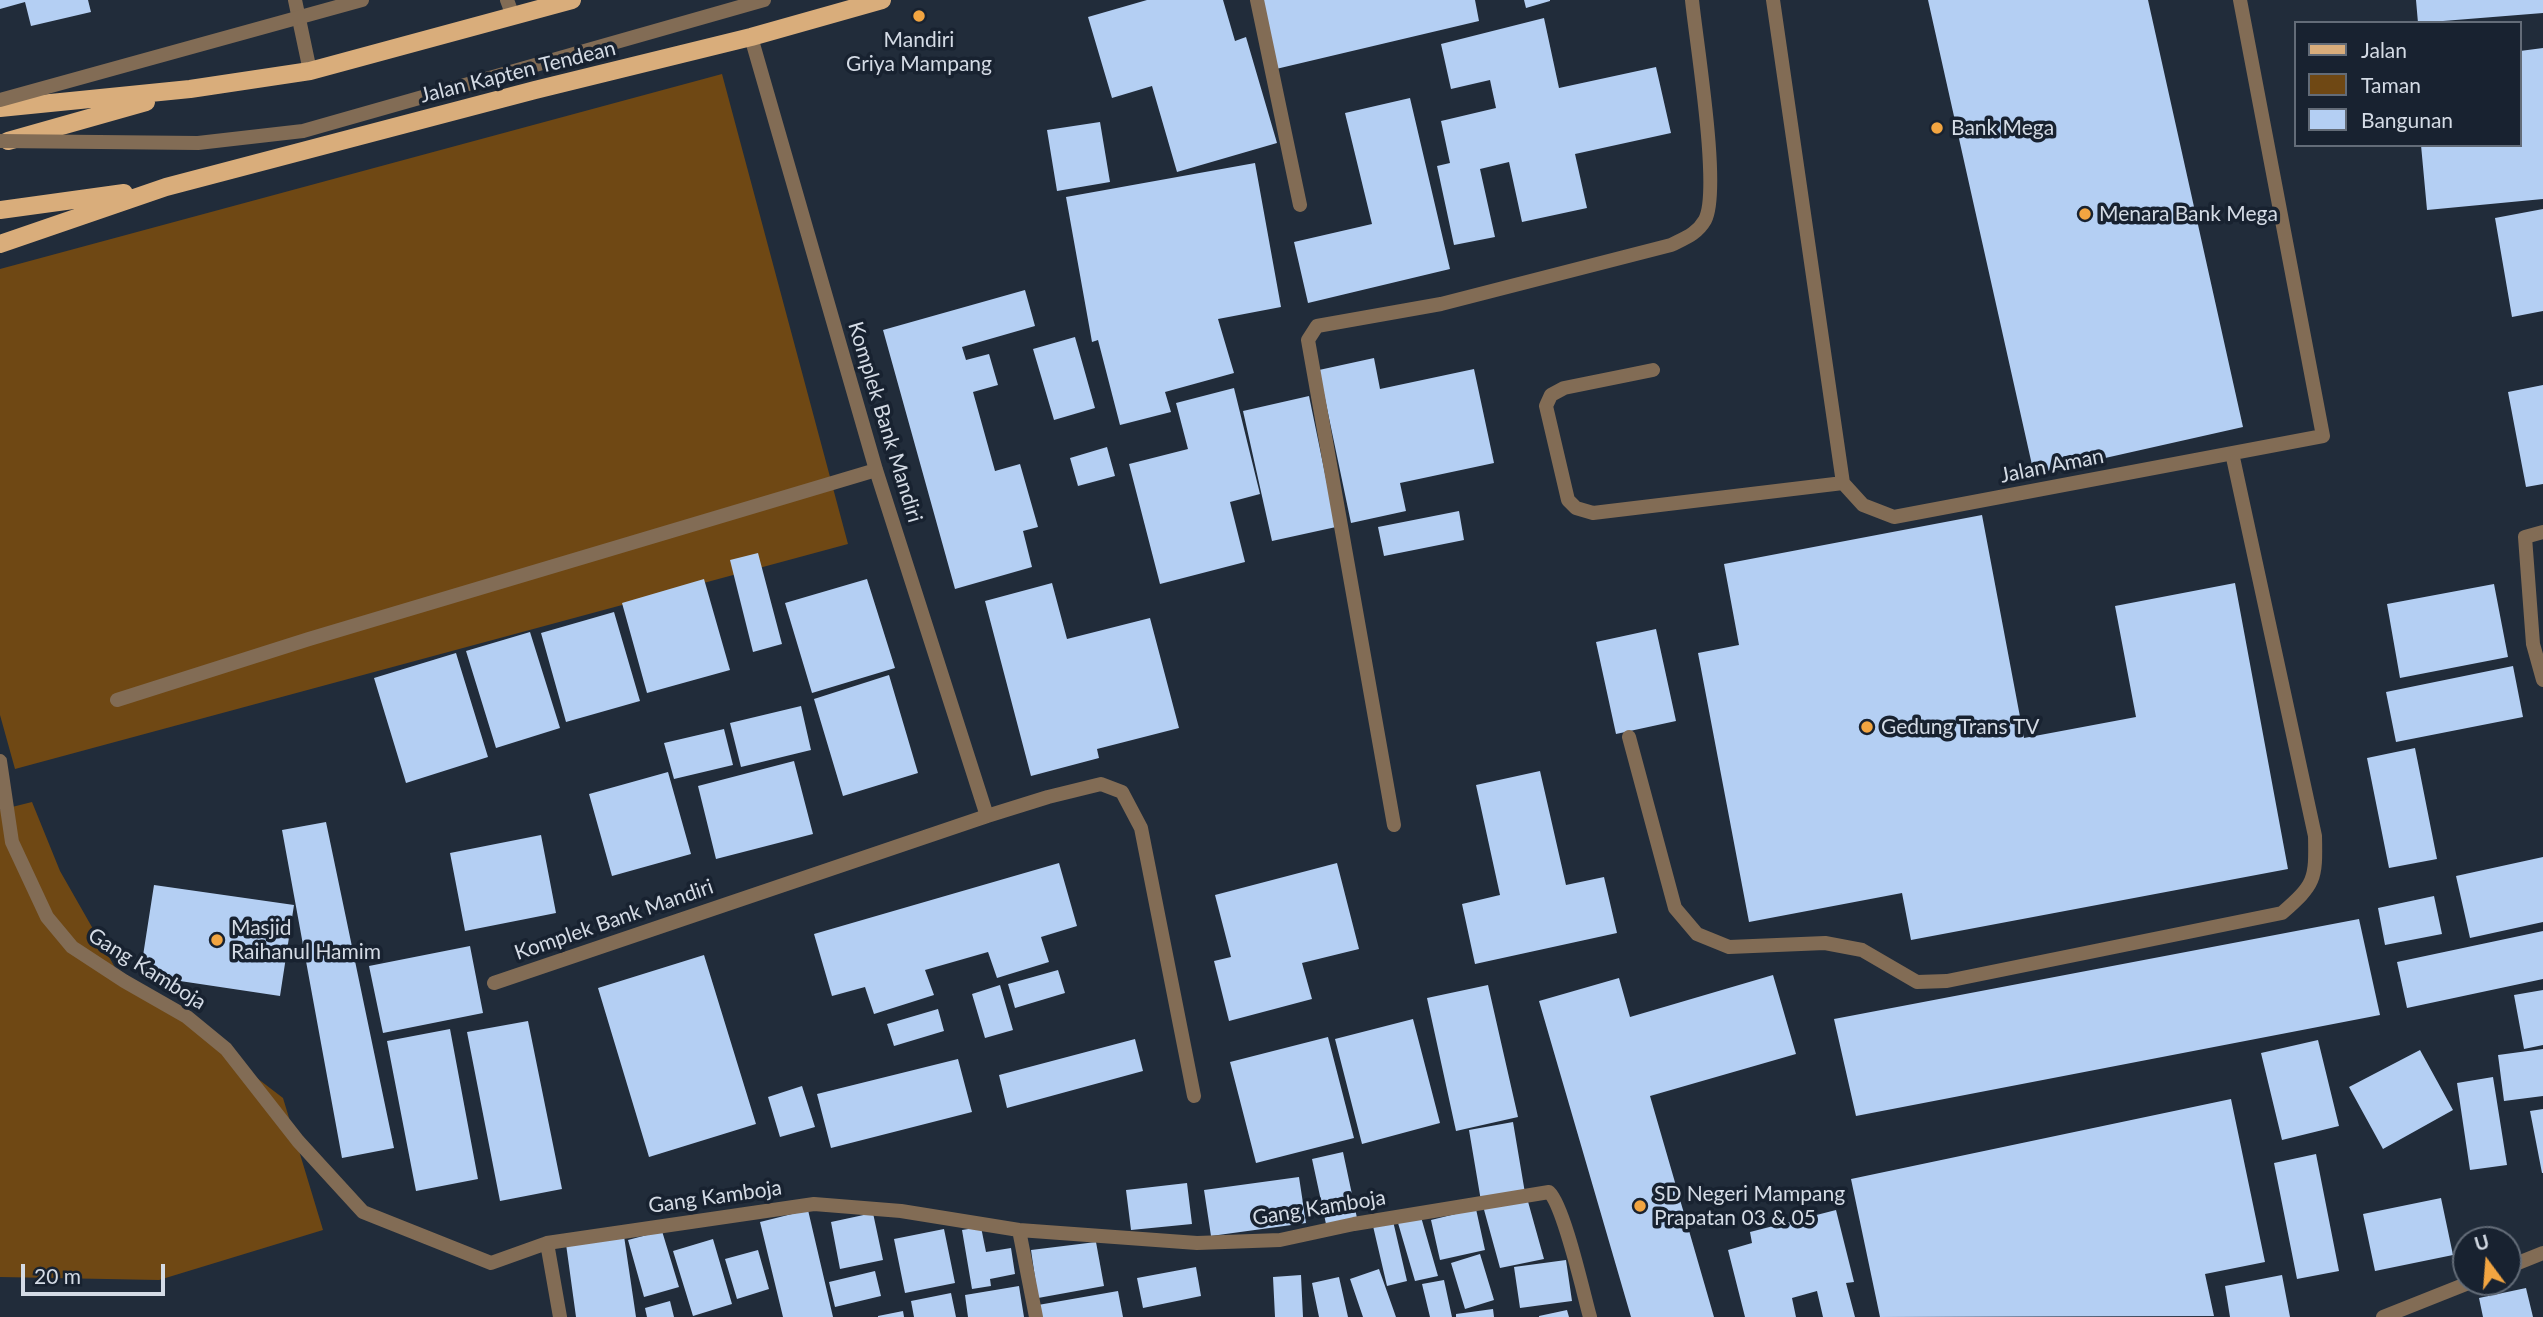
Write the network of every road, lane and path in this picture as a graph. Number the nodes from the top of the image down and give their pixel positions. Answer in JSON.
{"nodes":[{"id":1,"x":295,"y":0,"type":"edge"},
{"id":2,"x":362,"y":0,"type":"edge"},
{"id":3,"x":572,"y":0,"type":"edge"},
{"id":4,"x":764,"y":0,"type":"edge"},
{"id":5,"x":882,"y":0,"type":"edge"},
{"id":6,"x":1257,"y":0,"type":"edge"},
{"id":7,"x":1692,"y":0,"type":"edge"},
{"id":8,"x":1773,"y":0,"type":"edge"},
{"id":9,"x":2240,"y":0,"type":"edge"},
{"id":10,"x":510,"y":8,"type":"edge"},
{"id":11,"x":751,"y":37,"type":"junction"},
{"id":12,"x":310,"y":71,"type":"junction"},
{"id":13,"x":190,"y":89,"type":"junction"},
{"id":14,"x":0,"y":100,"type":"edge"},
{"id":15,"x":0,"y":108,"type":"edge"},
{"id":16,"x":0,"y":142,"type":"edge"},
{"id":17,"x":166,"y":187,"type":"junction"},
{"id":18,"x":1300,"y":205,"type":"dead end"},
{"id":19,"x":0,"y":210,"type":"edge"},
{"id":20,"x":0,"y":244,"type":"edge"},
{"id":21,"x":1653,"y":370,"type":"dead end"},
{"id":22,"x":2232,"y":453,"type":"junction"},
{"id":23,"x":876,"y":470,"type":"junction"},
{"id":24,"x":1843,"y":483,"type":"junction"},
{"id":25,"x":2543,"y":532,"type":"edge"},
{"id":26,"x":2543,"y":680,"type":"edge"},
{"id":27,"x":117,"y":700,"type":"dead end"},
{"id":28,"x":1629,"y":737,"type":"dead end"},
{"id":29,"x":0,"y":761,"type":"edge"},
{"id":30,"x":987,"y":816,"type":"junction"},
{"id":31,"x":1394,"y":825,"type":"dead end"},
{"id":32,"x":494,"y":983,"type":"dead end"},
{"id":33,"x":1194,"y":1096,"type":"dead end"},
{"id":34,"x":1019,"y":1230,"type":"junction"},
{"id":35,"x":547,"y":1243,"type":"junction"},
{"id":36,"x":2543,"y":1253,"type":"edge"},
{"id":37,"x":2522,"y":1261,"type":"edge"},
{"id":38,"x":2452,"y":1290,"type":"edge"},
{"id":39,"x":560,"y":1317,"type":"edge"},
{"id":40,"x":1037,"y":1317,"type":"edge"},
{"id":41,"x":1590,"y":1317,"type":"edge"},
{"id":42,"x":2383,"y":1317,"type":"edge"}],
"edges":[{"from":1,"to":12,"type":"street"},
{"from":2,"to":14,"type":"street","bridge":true},
{"from":3,"to":10,"type":"main road"},
{"from":4,"to":16,"type":"street","bridge":true},
{"from":5,"to":11,"type":"main road","name":"Jalan Kapten Tendean"},
{"from":6,"to":18,"type":"street"},
{"from":7,"to":31,"type":"street"},
{"from":8,"to":24,"type":"street"},
{"from":9,"to":22,"type":"street","name":"Jalan Aman"},
{"from":10,"to":12,"type":"main road"},
{"from":11,"to":17,"type":"main road","name":"Jalan Kapten Tendean"},
{"from":11,"to":23,"type":"street","name":"Komplek Bank Mandiri"},
{"from":12,"to":13,"type":"main road"},
{"from":13,"to":15,"type":"main road"},
{"from":13,"to":16,"type":"main road"},
{"from":17,"to":19,"type":"main road","name":"Jalan Kapten Tendean"},
{"from":17,"to":20,"type":"main road","name":"Jalan Kapten Tendean"},
{"from":21,"to":24,"type":"street"},
{"from":22,"to":24,"type":"street","name":"Jalan Aman"},
{"from":22,"to":28,"type":"street"},
{"from":23,"to":27,"type":"street"},
{"from":23,"to":30,"type":"street","name":"Komplek Bank Mandiri"},
{"from":25,"to":26,"type":"street"},
{"from":29,"to":35,"type":"street","name":"Gang Kamboja"},
{"from":30,"to":32,"type":"street","name":"Komplek Bank Mandiri"},
{"from":30,"to":33,"type":"street","name":"Komplek Bank Mandiri"},
{"from":34,"to":35,"type":"street","name":"Gang Kamboja"},
{"from":34,"to":40,"type":"street"},
{"from":34,"to":41,"type":"street","name":"Gang Kamboja"},
{"from":35,"to":39,"type":"street"},
{"from":36,"to":37,"type":"street"},
{"from":38,"to":42,"type":"street"}]}
